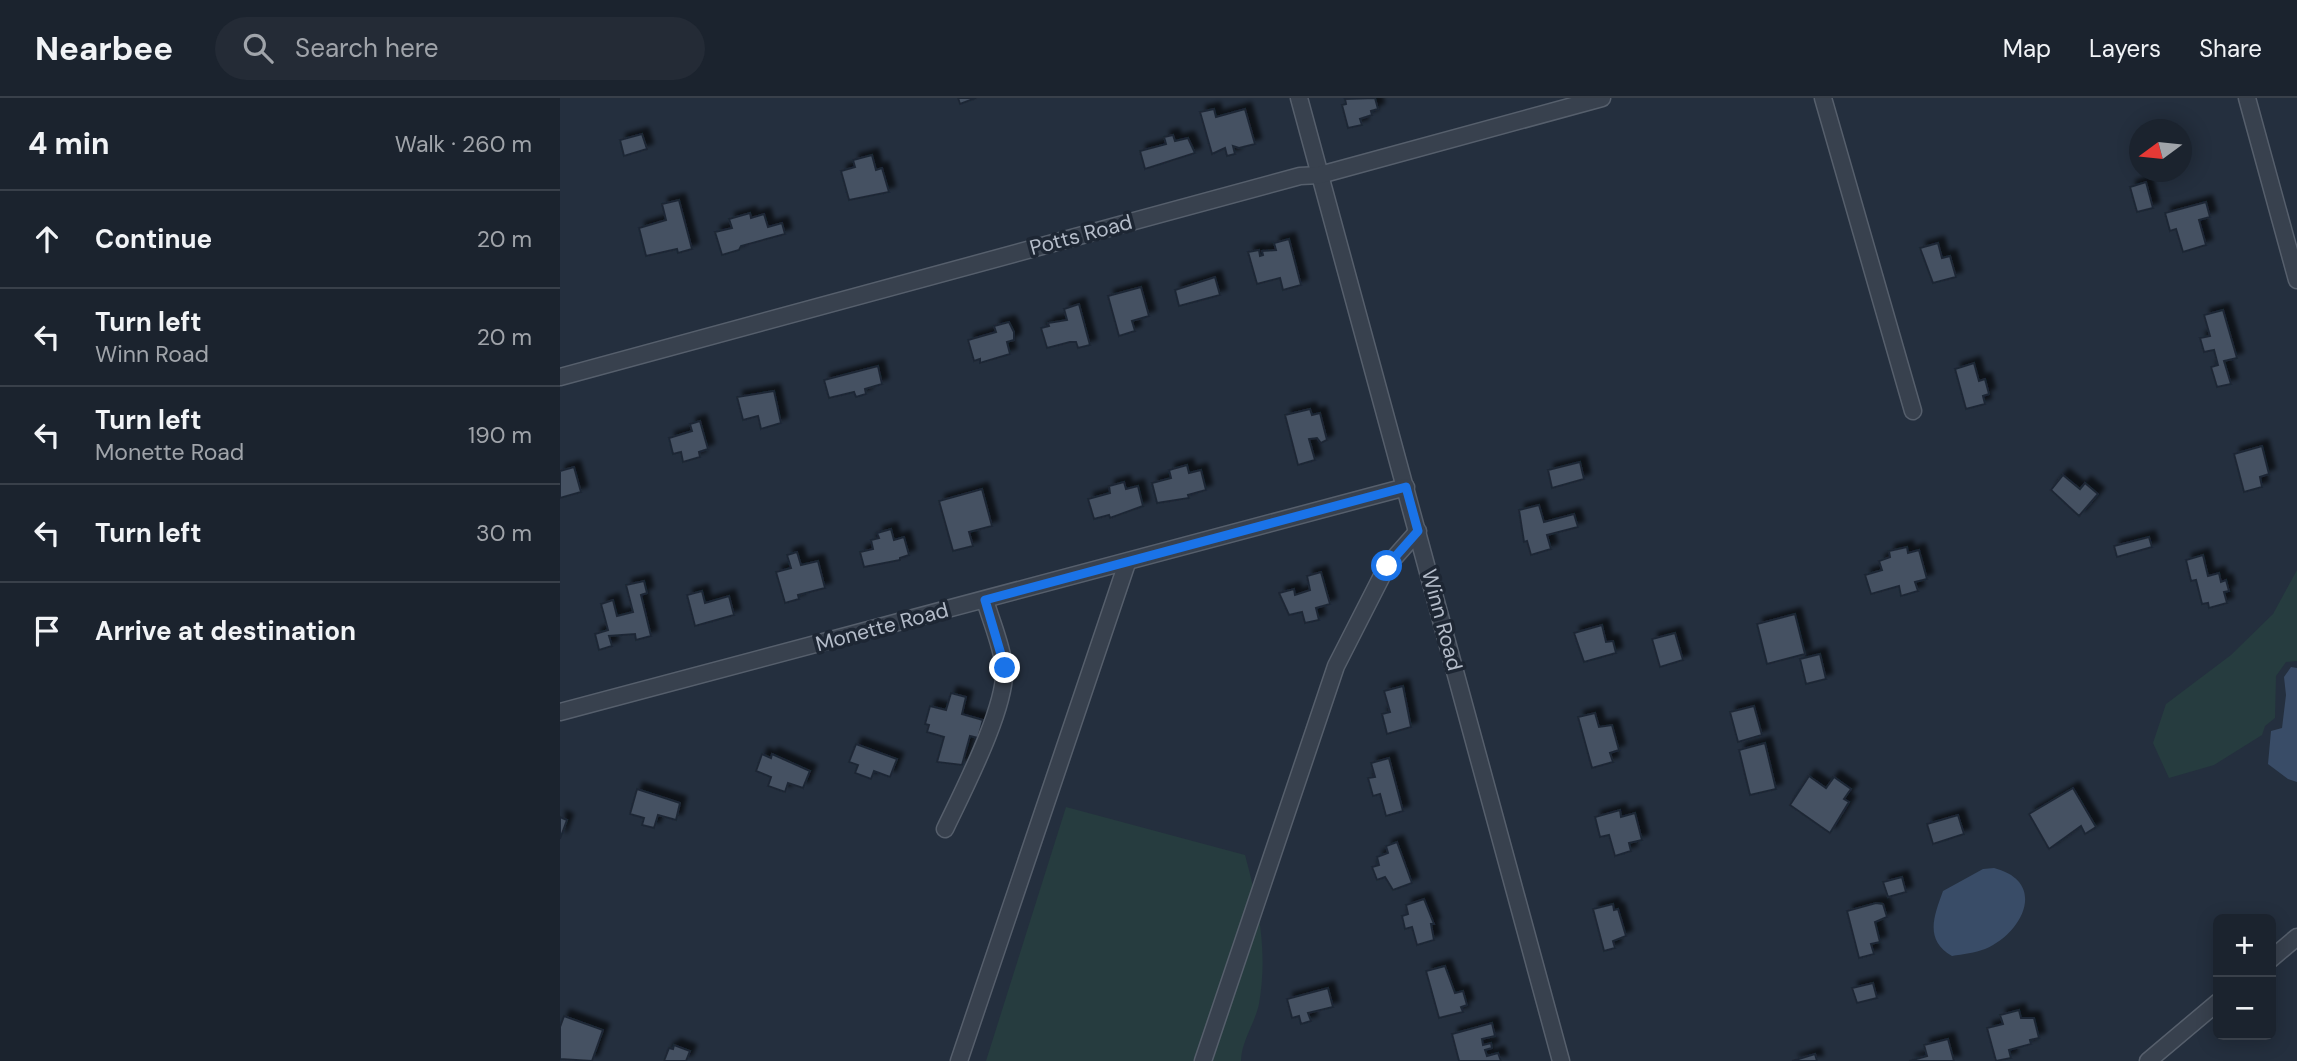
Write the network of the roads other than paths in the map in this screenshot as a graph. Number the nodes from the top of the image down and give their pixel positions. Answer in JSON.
{"nodes":[{"id":1,"x":1299,"y":98,"type":"edge"},
{"id":2,"x":1602,"y":98,"type":"edge"},
{"id":3,"x":1823,"y":98,"type":"edge"},
{"id":4,"x":2247,"y":98,"type":"edge"},
{"id":5,"x":1320,"y":175,"type":"junction"},
{"id":6,"x":2297,"y":280,"type":"edge"},
{"id":7,"x":560,"y":377,"type":"edge"},
{"id":8,"x":1913,"y":411,"type":"dead end"},
{"id":9,"x":1406,"y":487,"type":"junction"},
{"id":10,"x":1418,"y":531,"type":"junction"},
{"id":11,"x":1126,"y":563,"type":"junction"},
{"id":12,"x":985,"y":600,"type":"junction"},
{"id":13,"x":560,"y":712,"type":"edge"},
{"id":14,"x":945,"y":829,"type":"dead end"},
{"id":15,"x":2297,"y":937,"type":"edge"},
{"id":16,"x":2276,"y":955,"type":"edge"},
{"id":17,"x":2213,"y":1006,"type":"edge"},
{"id":18,"x":959,"y":1061,"type":"edge"},
{"id":19,"x":1203,"y":1061,"type":"edge"},
{"id":20,"x":1561,"y":1061,"type":"edge"},
{"id":21,"x":2148,"y":1061,"type":"edge"}],
"edges":[{"from":1,"to":5,"type":"street","name":"Winn Road"},
{"from":2,"to":5,"type":"street","name":"Potts Road"},
{"from":3,"to":8,"type":"street"},
{"from":4,"to":6,"type":"street"},
{"from":5,"to":7,"type":"street","name":"Potts Road"},
{"from":5,"to":9,"type":"street","name":"Winn Road"},
{"from":9,"to":10,"type":"street","name":"Winn Road"},
{"from":9,"to":11,"type":"street","name":"Monette Road"},
{"from":10,"to":19,"type":"street"},
{"from":10,"to":20,"type":"street","name":"Winn Road"},
{"from":11,"to":12,"type":"street","name":"Monette Road"},
{"from":11,"to":18,"type":"street"},
{"from":12,"to":13,"type":"street","name":"Monette Road"},
{"from":12,"to":14,"type":"street"},
{"from":15,"to":16,"type":"street"},
{"from":17,"to":21,"type":"street"}]}
